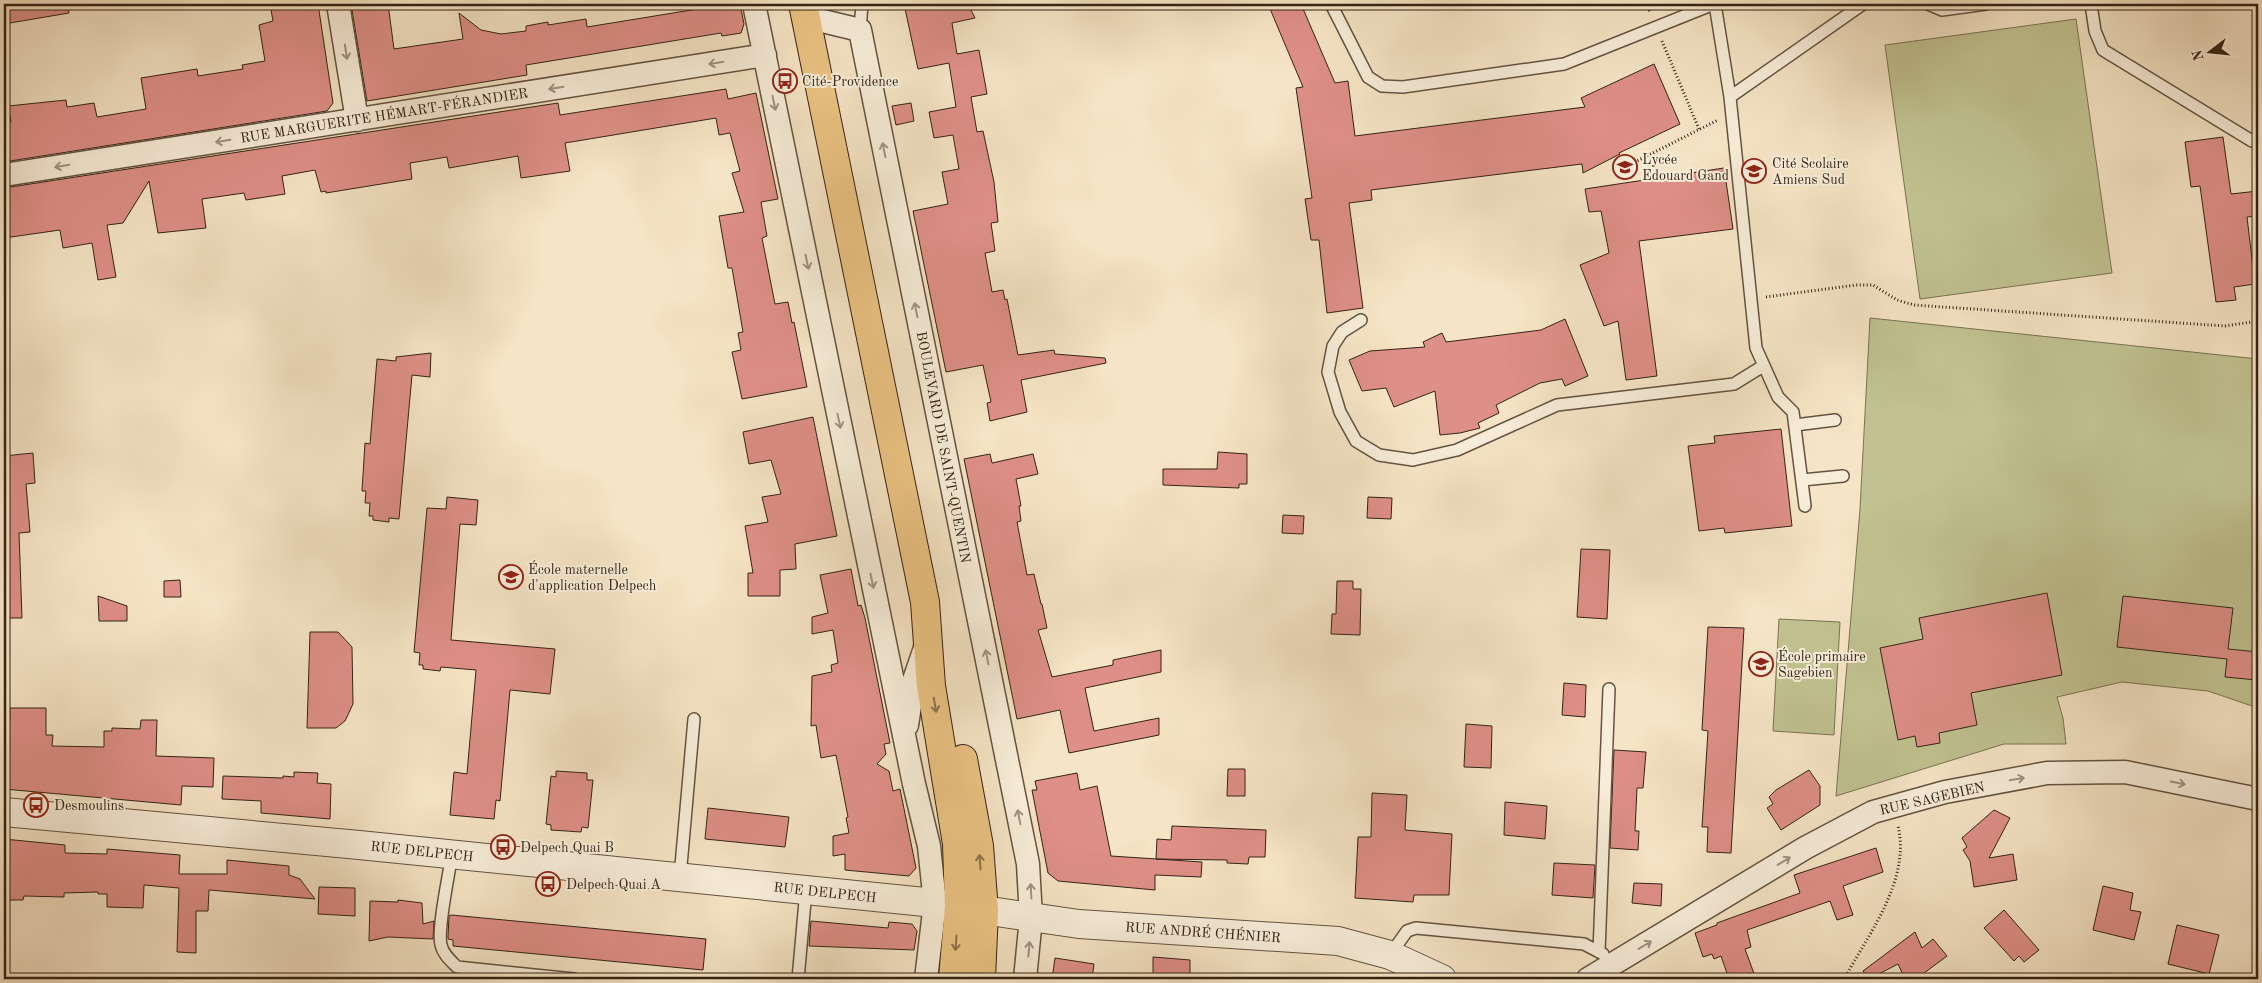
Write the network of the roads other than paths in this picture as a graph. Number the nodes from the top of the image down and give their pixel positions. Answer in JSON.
{"nodes":[{"id":1,"x":338,"y":4,"type":"edge"},
{"id":2,"x":754,"y":4,"type":"edge"},
{"id":3,"x":862,"y":4,"type":"edge"},
{"id":4,"x":1331,"y":4,"type":"edge"},
{"id":5,"x":1714,"y":4,"type":"edge"},
{"id":6,"x":1864,"y":4,"type":"edge"},
{"id":7,"x":1928,"y":4,"type":"edge"},
{"id":8,"x":1986,"y":4,"type":"edge"},
{"id":9,"x":2090,"y":4,"type":"edge"},
{"id":10,"x":805,"y":10,"type":"edge"},
{"id":11,"x":860,"y":30,"type":"junction"},
{"id":12,"x":765,"y":55,"type":"junction"},
{"id":13,"x":1730,"y":97,"type":"junction"},
{"id":14,"x":357,"y":120,"type":"junction"},
{"id":15,"x":2258,"y":142,"type":"edge"},
{"id":16,"x":4,"y":175,"type":"edge"},
{"id":17,"x":1361,"y":320,"type":"dead end"},
{"id":18,"x":1763,"y":366,"type":"junction"},
{"id":19,"x":1835,"y":420,"type":"dead end"},
{"id":20,"x":1795,"y":425,"type":"junction"},
{"id":21,"x":1843,"y":476,"type":"dead end"},
{"id":22,"x":1802,"y":480,"type":"junction"},
{"id":23,"x":1805,"y":506,"type":"dead end"},
{"id":24,"x":925,"y":602,"type":"junction"},
{"id":25,"x":928,"y":639,"type":"junction"},
{"id":26,"x":1609,"y":689,"type":"dead end"},
{"id":27,"x":694,"y":719,"type":"dead end"},
{"id":28,"x":905,"y":739,"type":"junction"},
{"id":29,"x":2258,"y":799,"type":"edge"},
{"id":30,"x":4,"y":812,"type":"edge"},
{"id":31,"x":452,"y":854,"type":"junction"},
{"id":32,"x":680,"y":877,"type":"junction"},
{"id":33,"x":806,"y":890,"type":"junction"},
{"id":34,"x":959,"y":907,"type":"junction"},
{"id":35,"x":1032,"y":918,"type":"junction"},
{"id":36,"x":1390,"y":955,"type":"junction"},
{"id":37,"x":1608,"y":957,"type":"junction"},
{"id":38,"x":574,"y":979,"type":"edge"},
{"id":39,"x":798,"y":979,"type":"edge"},
{"id":40,"x":926,"y":979,"type":"edge"},
{"id":41,"x":953,"y":979,"type":"edge"},
{"id":42,"x":981,"y":979,"type":"edge"},
{"id":43,"x":1025,"y":979,"type":"edge"},
{"id":44,"x":1442,"y":979,"type":"edge"},
{"id":45,"x":1588,"y":979,"type":"edge"}],
"edges":[{"from":1,"to":14,"type":"street","one_way":true},
{"from":2,"to":12,"type":"street"},
{"from":3,"to":11,"type":"lane"},
{"from":4,"to":5,"type":"lane"},
{"from":5,"to":13,"type":"lane"},
{"from":6,"to":13,"type":"lane"},
{"from":7,"to":8,"type":"lane"},
{"from":9,"to":15,"type":"lane"},
{"from":10,"to":11,"type":"street"},
{"from":10,"to":24,"type":"main road"},
{"from":35,"to":11,"type":"street","name":"BOULEVARD DE SAINT-QUENTIN","one_way":true},
{"from":12,"to":14,"type":"street","name":"RUE MARGUERITE HÉMART-FÉRANDIER","one_way":true},
{"from":12,"to":28,"type":"street","one_way":true},
{"from":13,"to":18,"type":"lane"},
{"from":14,"to":16,"type":"street","name":"RUE MARGUERITE HÉMART-FÉRANDIER","one_way":true},
{"from":17,"to":18,"type":"lane"},
{"from":18,"to":20,"type":"lane"},
{"from":19,"to":20,"type":"lane"},
{"from":20,"to":22,"type":"lane"},
{"from":21,"to":22,"type":"lane"},
{"from":22,"to":23,"type":"lane"},
{"from":24,"to":25,"type":"main road"},
{"from":34,"to":24,"type":"main road","one_way":true},
{"from":25,"to":28,"type":"street"},
{"from":25,"to":34,"type":"main road","one_way":true},
{"from":26,"to":37,"type":"lane"},
{"from":27,"to":32,"type":"lane"},
{"from":28,"to":34,"type":"street"},
{"from":37,"to":29,"type":"street","name":"RUE SAGEBIEN","one_way":true},
{"from":30,"to":31,"type":"street","name":"RUE DELPECH"},
{"from":31,"to":32,"type":"street","name":"RUE DELPECH"},
{"from":31,"to":38,"type":"lane"},
{"from":32,"to":33,"type":"street","name":"RUE DELPECH"},
{"from":33,"to":34,"type":"street","name":"RUE DELPECH"},
{"from":33,"to":39,"type":"lane"},
{"from":34,"to":35,"type":"street","name":"RUE ANDRÉ CHÉNIER"},
{"from":34,"to":40,"type":"street"},
{"from":34,"to":41,"type":"main road","one_way":true},
{"from":34,"to":42,"type":"main road"},
{"from":35,"to":36,"type":"street","name":"RUE ANDRÉ CHÉNIER"},
{"from":43,"to":35,"type":"street","name":"BOULEVARD DE SAINT-QUENTIN","one_way":true},
{"from":36,"to":37,"type":"lane"},
{"from":36,"to":44,"type":"street","name":"RUE ANDRÉ CHÉNIER"},
{"from":37,"to":45,"type":"street","name":"RUE SAGEBIEN"}]}
